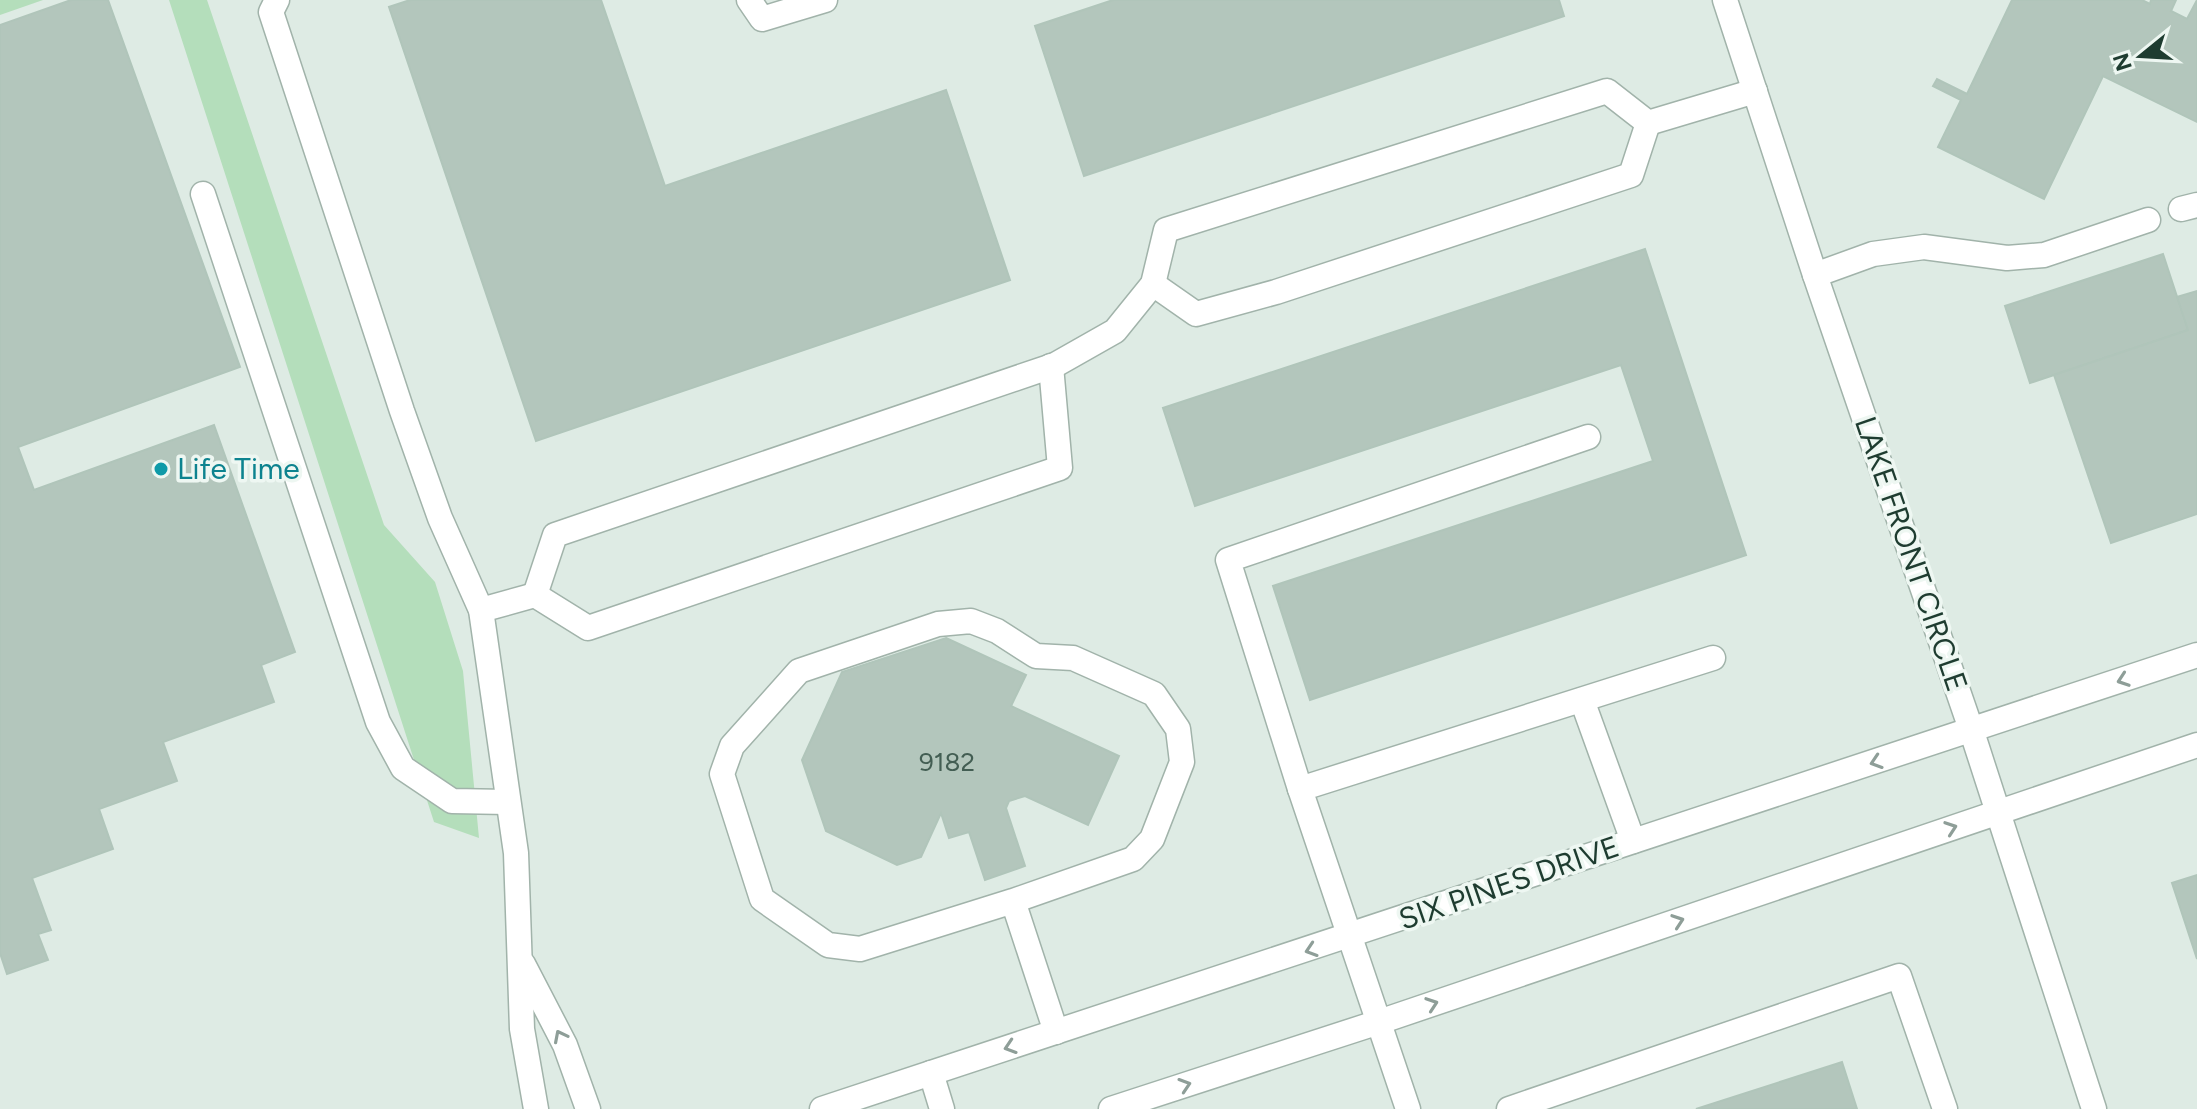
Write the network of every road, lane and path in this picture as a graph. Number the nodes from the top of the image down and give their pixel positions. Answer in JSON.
{"nodes":[{"id":1,"x":277,"y":0,"type":"edge"},
{"id":2,"x":749,"y":0,"type":"edge"},
{"id":3,"x":825,"y":0,"type":"edge"},
{"id":4,"x":1725,"y":0,"type":"edge"},
{"id":5,"x":1755,"y":91,"type":"junction"},
{"id":6,"x":1648,"y":123,"type":"junction"},
{"id":7,"x":203,"y":194,"type":"dead end"},
{"id":8,"x":2148,"y":220,"type":"dead end"},
{"id":9,"x":1815,"y":275,"type":"junction"},
{"id":10,"x":1153,"y":284,"type":"junction"},
{"id":11,"x":1051,"y":366,"type":"junction"},
{"id":12,"x":1588,"y":437,"type":"dead end"},
{"id":13,"x":535,"y":595,"type":"junction"},
{"id":14,"x":481,"y":610,"type":"junction"},
{"id":15,"x":2197,"y":655,"type":"edge"},
{"id":16,"x":1713,"y":658,"type":"dead end"},
{"id":17,"x":1582,"y":700,"type":"junction"},
{"id":18,"x":1972,"y":732,"type":"junction"},
{"id":19,"x":2197,"y":745,"type":"edge"},
{"id":20,"x":1300,"y":789,"type":"junction"},
{"id":21,"x":508,"y":802,"type":"junction"},
{"id":22,"x":1997,"y":812,"type":"junction"},
{"id":23,"x":1633,"y":841,"type":"junction"},
{"id":24,"x":1013,"y":901,"type":"junction"},
{"id":25,"x":1349,"y":937,"type":"junction"},
{"id":26,"x":520,"y":959,"type":"junction"},
{"id":27,"x":1379,"y":1022,"type":"junction"},
{"id":28,"x":1056,"y":1032,"type":"junction"},
{"id":29,"x":931,"y":1073,"type":"junction"},
{"id":30,"x":536,"y":1109,"type":"edge"},
{"id":31,"x":588,"y":1109,"type":"edge"},
{"id":32,"x":822,"y":1109,"type":"edge"},
{"id":33,"x":942,"y":1109,"type":"edge"},
{"id":34,"x":1111,"y":1109,"type":"edge"},
{"id":35,"x":1408,"y":1109,"type":"edge"},
{"id":36,"x":1509,"y":1109,"type":"edge"},
{"id":37,"x":1945,"y":1109,"type":"edge"},
{"id":38,"x":2094,"y":1109,"type":"edge"}],
"edges":[{"from":1,"to":14,"type":"street"},
{"from":2,"to":3,"type":"street"},
{"from":4,"to":5,"type":"street","name":"LAKE FRONT CIRCLE"},
{"from":5,"to":6,"type":"street"},
{"from":5,"to":9,"type":"street","name":"LAKE FRONT CIRCLE"},
{"from":6,"to":10,"type":"street"},
{"from":6,"to":10,"type":"street"},
{"from":7,"to":21,"type":"street"},
{"from":8,"to":9,"type":"street"},
{"from":9,"to":18,"type":"street","name":"LAKE FRONT CIRCLE"},
{"from":10,"to":11,"type":"street"},
{"from":11,"to":13,"type":"street"},
{"from":11,"to":13,"type":"street"},
{"from":12,"to":20,"type":"street"},
{"from":13,"to":14,"type":"street"},
{"from":14,"to":21,"type":"street"},
{"from":15,"to":18,"type":"street","name":"SIX PINES DRIVE","one_way":true},
{"from":16,"to":17,"type":"street"},
{"from":17,"to":20,"type":"street"},
{"from":17,"to":23,"type":"street"},
{"from":18,"to":22,"type":"street","name":"LAKE FRONT CIRCLE"},
{"from":18,"to":23,"type":"street","name":"SIX PINES DRIVE","one_way":true},
{"from":19,"to":22,"type":"street"},
{"from":20,"to":25,"type":"street"},
{"from":21,"to":26,"type":"street"},
{"from":27,"to":22,"type":"street","one_way":true},
{"from":22,"to":38,"type":"street","name":"LAKE FRONT CIRCLE"},
{"from":23,"to":25,"type":"street","name":"SIX PINES DRIVE"},
{"from":24,"to":24,"type":"street"},
{"from":24,"to":28,"type":"street"},
{"from":25,"to":27,"type":"street"},
{"from":25,"to":28,"type":"street","name":"SIX PINES DRIVE","one_way":true},
{"from":26,"to":30,"type":"street"},
{"from":31,"to":26,"type":"street","one_way":true},
{"from":34,"to":27,"type":"street","one_way":true},
{"from":27,"to":35,"type":"street"},
{"from":28,"to":29,"type":"street","name":"SIX PINES DRIVE","one_way":true},
{"from":29,"to":32,"type":"street","name":"SIX PINES DRIVE"},
{"from":29,"to":33,"type":"street"},
{"from":36,"to":37,"type":"street"}]}
